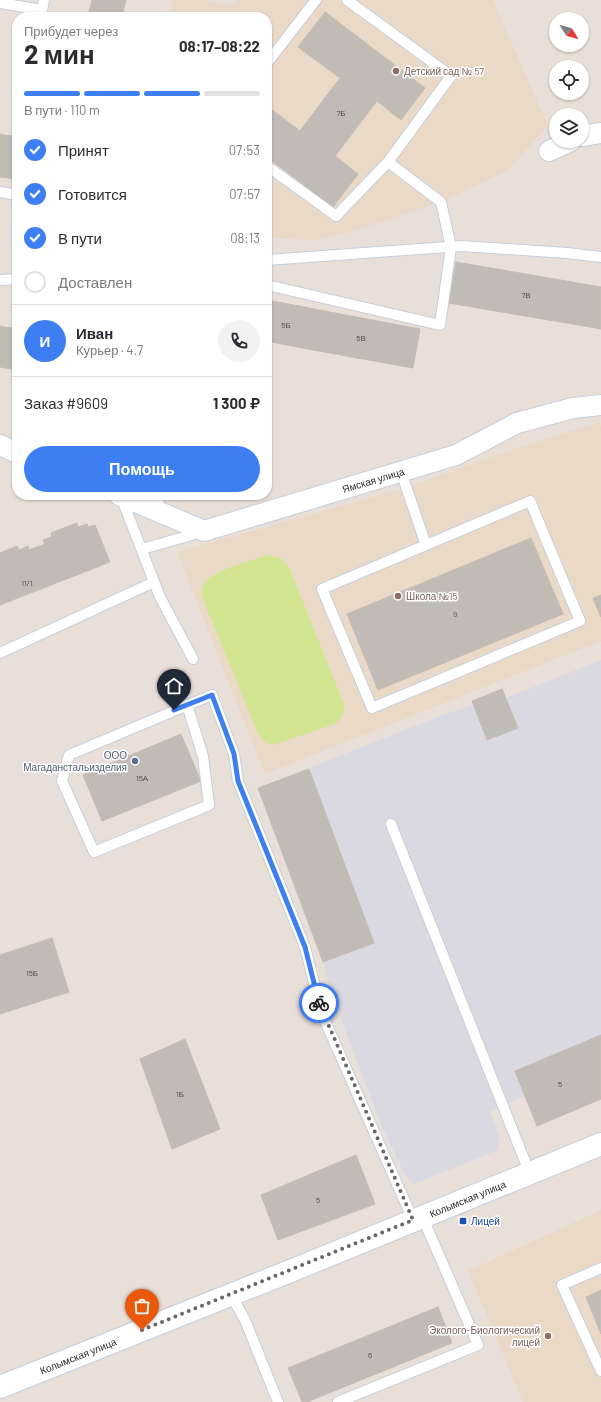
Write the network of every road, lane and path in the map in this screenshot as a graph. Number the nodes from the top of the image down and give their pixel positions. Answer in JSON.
{"nodes":[{"id":1,"x":44,"y":0,"type":"edge"},
{"id":2,"x":316,"y":0,"type":"edge"},
{"id":3,"x":347,"y":0,"type":"edge"},
{"id":4,"x":0,"y":3,"type":"edge"},
{"id":5,"x":272,"y":57,"type":"edge"},
{"id":6,"x":601,"y":133,"type":"edge"},
{"id":7,"x":589,"y":135,"type":"edge"},
{"id":8,"x":554,"y":148,"type":"edge"},
{"id":9,"x":549,"y":150,"type":"dead end"},
{"id":10,"x":388,"y":162,"type":"junction"},
{"id":11,"x":272,"y":170,"type":"edge"},
{"id":12,"x":0,"y":192,"type":"edge"},
{"id":13,"x":12,"y":194,"type":"edge"},
{"id":14,"x":451,"y":247,"type":"junction"},
{"id":15,"x":601,"y":257,"type":"edge"},
{"id":16,"x":272,"y":260,"type":"edge"},
{"id":17,"x":12,"y":279,"type":"edge"},
{"id":18,"x":0,"y":280,"type":"edge"},
{"id":19,"x":272,"y":286,"type":"edge"},
{"id":20,"x":601,"y":405,"type":"edge"},
{"id":21,"x":0,"y":445,"type":"edge"},
{"id":22,"x":12,"y":451,"type":"edge"},
{"id":23,"x":401,"y":472,"type":"junction"},
{"id":24,"x":122,"y":500,"type":"edge"},
{"id":25,"x":144,"y":500,"type":"edge"},
{"id":26,"x":158,"y":503,"type":"edge"},
{"id":27,"x":204,"y":531,"type":"junction"},
{"id":28,"x":426,"y":545,"type":"junction"},
{"id":29,"x":142,"y":549,"type":"junction"},
{"id":30,"x":154,"y":582,"type":"junction"},
{"id":31,"x":0,"y":653,"type":"edge"},
{"id":32,"x":193,"y":659,"type":"dead end"},
{"id":33,"x":187,"y":705,"type":"junction"},
{"id":34,"x":391,"y":824,"type":"dead end"},
{"id":35,"x":601,"y":1144,"type":"edge"},
{"id":36,"x":530,"y":1174,"type":"junction"},
{"id":37,"x":418,"y":1218,"type":"junction"},
{"id":38,"x":601,"y":1268,"type":"edge"},
{"id":39,"x":231,"y":1295,"type":"junction"},
{"id":40,"x":601,"y":1371,"type":"edge"},
{"id":41,"x":0,"y":1387,"type":"edge"},
{"id":42,"x":278,"y":1402,"type":"edge"},
{"id":43,"x":338,"y":1402,"type":"edge"}],
"edges":[{"from":1,"to":4,"type":"lane"},
{"from":2,"to":5,"type":"lane"},
{"from":3,"to":10,"type":"lane"},
{"from":6,"to":7,"type":"street"},
{"from":8,"to":9,"type":"street"},
{"from":10,"to":11,"type":"lane"},
{"from":10,"to":14,"type":"lane"},
{"from":12,"to":13,"type":"lane"},
{"from":14,"to":15,"type":"lane"},
{"from":14,"to":16,"type":"lane"},
{"from":14,"to":19,"type":"lane"},
{"from":17,"to":18,"type":"lane"},
{"from":20,"to":23,"type":"street","name":"Ямская улица"},
{"from":21,"to":22,"type":"street"},
{"from":23,"to":27,"type":"street","name":"Ямская улица"},
{"from":23,"to":28,"type":"lane"},
{"from":24,"to":29,"type":"lane"},
{"from":25,"to":26,"type":"street"},
{"from":26,"to":27,"type":"street"},
{"from":27,"to":29,"type":"lane","name":"Ямская улица"},
{"from":28,"to":28,"type":"lane"},
{"from":29,"to":30,"type":"lane"},
{"from":30,"to":31,"type":"lane"},
{"from":30,"to":32,"type":"lane"},
{"from":33,"to":33,"type":"lane"},
{"from":33,"to":37,"type":"lane"},
{"from":34,"to":36,"type":"lane"},
{"from":35,"to":36,"type":"street","name":"Колымская улица"},
{"from":36,"to":37,"type":"street","name":"Колымская улица"},
{"from":37,"to":39,"type":"street","name":"Колымская улица"},
{"from":37,"to":43,"type":"lane"},
{"from":38,"to":40,"type":"lane"},
{"from":39,"to":41,"type":"street","name":"Колымская улица"},
{"from":39,"to":42,"type":"lane"}]}
